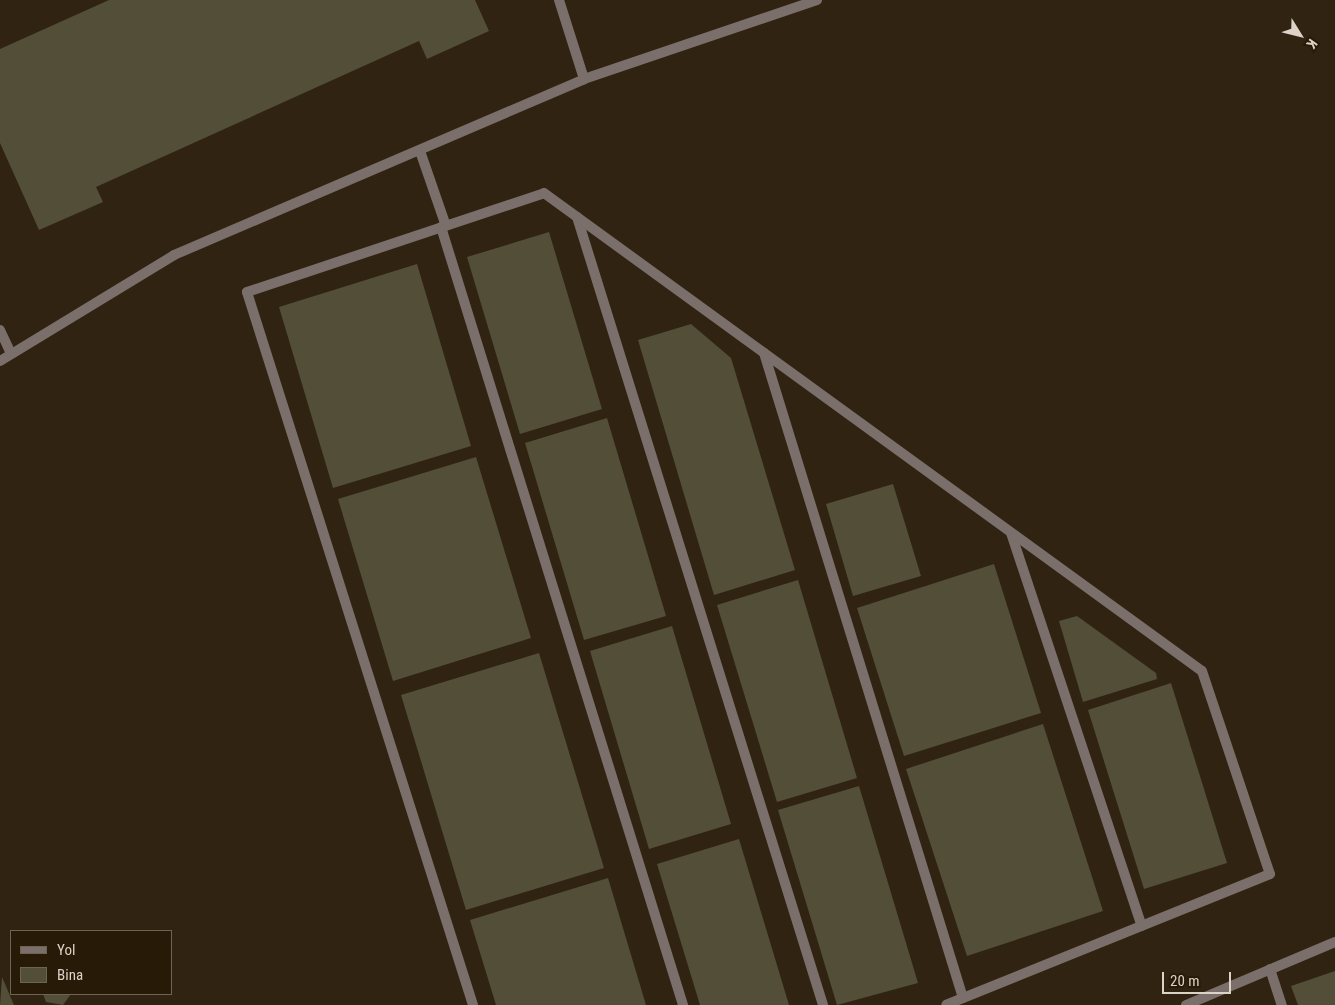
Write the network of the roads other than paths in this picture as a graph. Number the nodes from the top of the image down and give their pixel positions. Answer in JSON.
{"nodes":[{"id":1,"x":559,"y":0,"type":"edge"},
{"id":2,"x":817,"y":0,"type":"edge"},
{"id":3,"x":584,"y":79,"type":"junction"},
{"id":4,"x":420,"y":151,"type":"junction"},
{"id":5,"x":577,"y":217,"type":"junction"},
{"id":6,"x":444,"y":227,"type":"junction"},
{"id":7,"x":0,"y":330,"type":"edge"},
{"id":8,"x":764,"y":353,"type":"junction"},
{"id":9,"x":11,"y":354,"type":"junction"},
{"id":10,"x":0,"y":361,"type":"edge"},
{"id":11,"x":1012,"y":533,"type":"junction"},
{"id":12,"x":1142,"y":926,"type":"junction"},
{"id":13,"x":1335,"y":942,"type":"edge"},
{"id":14,"x":1270,"y":969,"type":"junction"},
{"id":15,"x":954,"y":1002,"type":"edge"},
{"id":16,"x":473,"y":1005,"type":"edge"},
{"id":17,"x":683,"y":1005,"type":"edge"},
{"id":18,"x":823,"y":1005,"type":"edge"},
{"id":19,"x":1186,"y":1005,"type":"edge"},
{"id":20,"x":1282,"y":1005,"type":"edge"}],
"edges":[{"from":1,"to":3,"type":"street"},
{"from":2,"to":3,"type":"street"},
{"from":3,"to":4,"type":"street"},
{"from":4,"to":6,"type":"street"},
{"from":4,"to":9,"type":"street"},
{"from":5,"to":6,"type":"street"},
{"from":5,"to":8,"type":"street"},
{"from":5,"to":18,"type":"street"},
{"from":6,"to":16,"type":"street"},
{"from":6,"to":17,"type":"street"},
{"from":7,"to":9,"type":"street"},
{"from":8,"to":11,"type":"street"},
{"from":8,"to":15,"type":"street"},
{"from":9,"to":10,"type":"street"},
{"from":11,"to":12,"type":"street"},
{"from":11,"to":12,"type":"street"},
{"from":12,"to":15,"type":"street"},
{"from":13,"to":14,"type":"street"},
{"from":14,"to":19,"type":"street"},
{"from":14,"to":20,"type":"street"}]}
